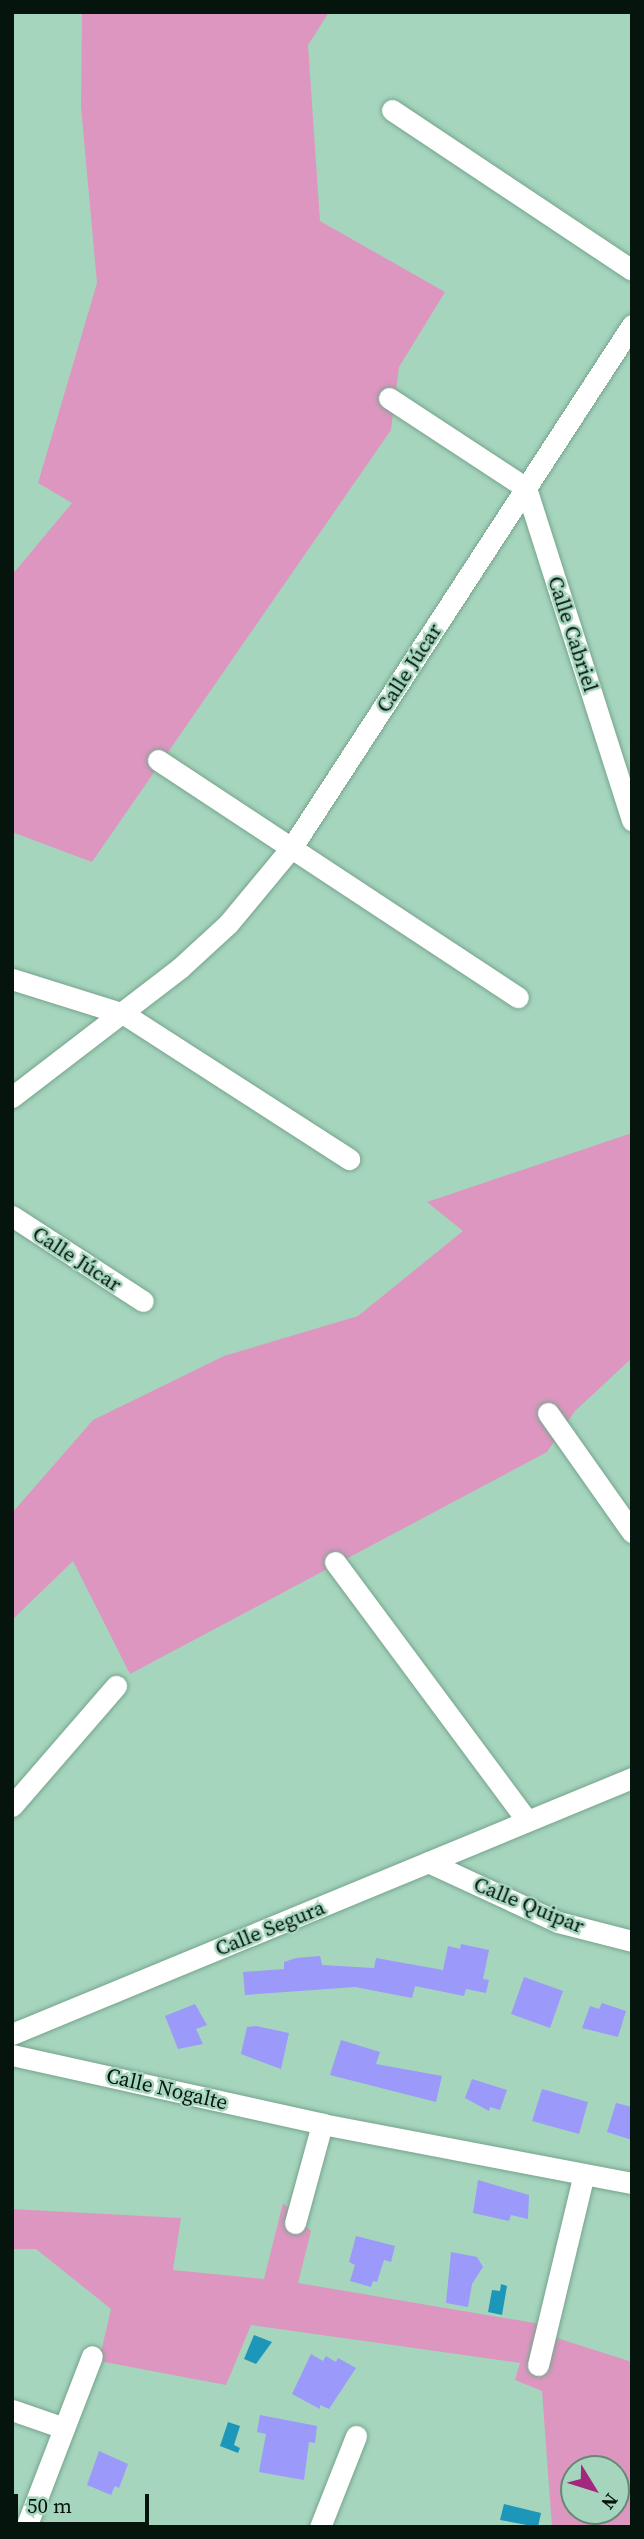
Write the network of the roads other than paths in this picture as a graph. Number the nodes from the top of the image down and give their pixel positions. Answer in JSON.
{"nodes":[{"id":1,"x":392,"y":110,"type":"dead end"},
{"id":2,"x":632,"y":270,"type":"edge"},
{"id":3,"x":632,"y":325,"type":"edge"},
{"id":4,"x":389,"y":398,"type":"dead end"},
{"id":5,"x":527,"y":488,"type":"junction"},
{"id":6,"x":158,"y":760,"type":"dead end"},
{"id":7,"x":632,"y":761,"type":"edge"},
{"id":8,"x":620,"y":780,"type":"junction"},
{"id":9,"x":632,"y":820,"type":"edge"},
{"id":10,"x":292,"y":847,"type":"junction"},
{"id":11,"x":12,"y":979,"type":"edge"},
{"id":12,"x":518,"y":997,"type":"dead end"},
{"id":13,"x":124,"y":1014,"type":"junction"},
{"id":14,"x":12,"y":1097,"type":"edge"},
{"id":15,"x":349,"y":1159,"type":"dead end"},
{"id":16,"x":12,"y":1216,"type":"edge"},
{"id":17,"x":143,"y":1301,"type":"dead end"},
{"id":18,"x":548,"y":1413,"type":"dead end"},
{"id":19,"x":632,"y":1532,"type":"edge"},
{"id":20,"x":335,"y":1562,"type":"dead end"},
{"id":21,"x":116,"y":1686,"type":"dead end"},
{"id":22,"x":632,"y":1778,"type":"edge"},
{"id":23,"x":12,"y":1806,"type":"edge"},
{"id":24,"x":527,"y":1821,"type":"junction"},
{"id":25,"x":428,"y":1862,"type":"junction"},
{"id":26,"x":632,"y":1941,"type":"edge"},
{"id":27,"x":12,"y":2034,"type":"edge"},
{"id":28,"x":12,"y":2055,"type":"edge"},
{"id":29,"x":322,"y":2124,"type":"junction"},
{"id":30,"x":584,"y":2174,"type":"junction"},
{"id":31,"x":632,"y":2183,"type":"edge"},
{"id":32,"x":295,"y":2223,"type":"dead end"},
{"id":33,"x":92,"y":2356,"type":"dead end"},
{"id":34,"x":538,"y":2365,"type":"dead end"},
{"id":35,"x":12,"y":2410,"type":"edge"},
{"id":36,"x":64,"y":2428,"type":"junction"},
{"id":37,"x":356,"y":2436,"type":"dead end"},
{"id":38,"x":26,"y":2527,"type":"edge"},
{"id":39,"x":320,"y":2527,"type":"edge"}],
"edges":[{"from":1,"to":2,"type":"street"},
{"from":3,"to":5,"type":"street","name":"Calle Júcar"},
{"from":4,"to":5,"type":"street"},
{"from":5,"to":8,"type":"street","name":"Calle Cabriel"},
{"from":5,"to":10,"type":"street","name":"Calle Júcar"},
{"from":6,"to":10,"type":"street"},
{"from":7,"to":8,"type":"street"},
{"from":8,"to":9,"type":"street","name":"Calle Cabriel"},
{"from":10,"to":12,"type":"street"},
{"from":10,"to":13,"type":"street","name":"Calle Júcar"},
{"from":11,"to":13,"type":"street"},
{"from":13,"to":14,"type":"street","name":"Calle Júcar"},
{"from":13,"to":15,"type":"street"},
{"from":16,"to":17,"type":"street","name":"Calle Júcar"},
{"from":18,"to":19,"type":"street"},
{"from":20,"to":24,"type":"street"},
{"from":21,"to":23,"type":"street"},
{"from":22,"to":24,"type":"street","name":"Calle Segura"},
{"from":24,"to":25,"type":"street","name":"Calle Segura"},
{"from":25,"to":26,"type":"street","name":"Calle Quipar"},
{"from":25,"to":27,"type":"street","name":"Calle Segura"},
{"from":28,"to":29,"type":"street","name":"Calle Nogalte"},
{"from":29,"to":30,"type":"street","name":"Calle Nogalte"},
{"from":29,"to":32,"type":"street"},
{"from":30,"to":31,"type":"street","name":"Calle Nogalte"},
{"from":30,"to":34,"type":"street"},
{"from":33,"to":36,"type":"street"},
{"from":35,"to":36,"type":"street"},
{"from":36,"to":38,"type":"street"},
{"from":37,"to":39,"type":"street"}]}
